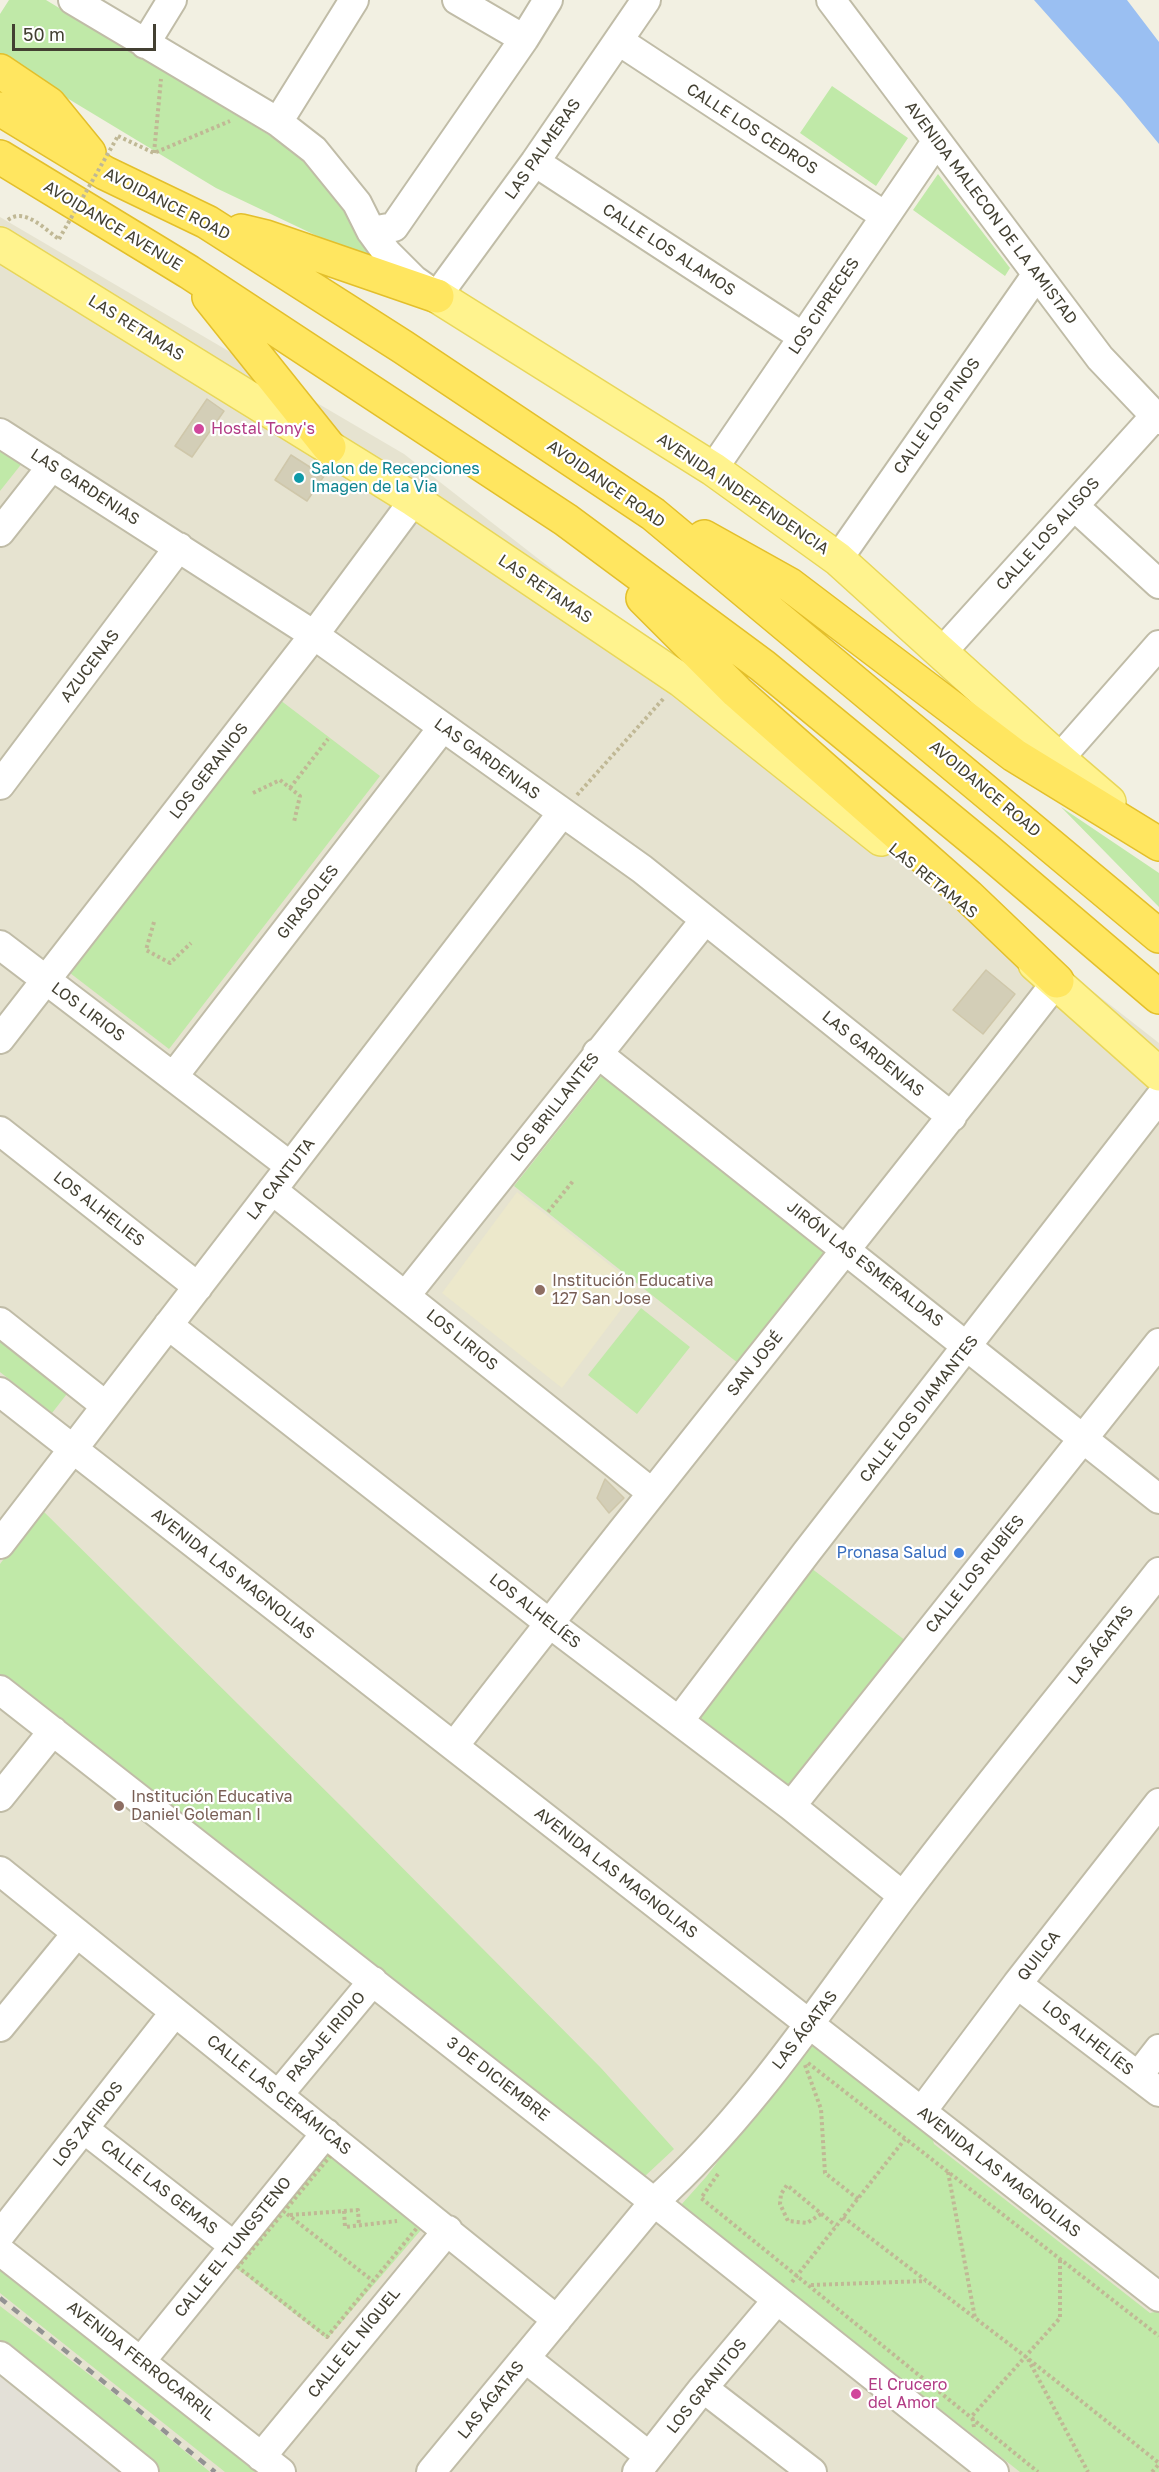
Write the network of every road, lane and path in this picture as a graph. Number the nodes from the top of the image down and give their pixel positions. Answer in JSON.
{"nodes":[{"id":1,"x":73,"y":0,"type":"edge"},
{"id":2,"x":171,"y":0,"type":"edge"},
{"id":3,"x":354,"y":0,"type":"edge"},
{"id":4,"x":457,"y":0,"type":"edge"},
{"id":5,"x":548,"y":0,"type":"edge"},
{"id":6,"x":646,"y":0,"type":"edge"},
{"id":7,"x":831,"y":0,"type":"edge"},
{"id":8,"x":524,"y":39,"type":"junction"},
{"id":9,"x":619,"y":41,"type":"junction"},
{"id":10,"x":155,"y":49,"type":"junction"},
{"id":11,"x":0,"y":71,"type":"edge"},
{"id":12,"x":0,"y":109,"type":"edge"},
{"id":13,"x":268,"y":116,"type":"junction"},
{"id":14,"x":936,"y":141,"type":"junction"},
{"id":15,"x":154,"y":153,"type":"junction"},
{"id":16,"x":0,"y":158,"type":"edge"},
{"id":17,"x":535,"y":162,"type":"junction"},
{"id":18,"x":105,"y":173,"type":"junction"},
{"id":19,"x":15,"y":215,"type":"dead end"},
{"id":20,"x":885,"y":216,"type":"junction"},
{"id":21,"x":207,"y":222,"type":"junction"},
{"id":22,"x":371,"y":231,"type":"junction"},
{"id":23,"x":0,"y":244,"type":"edge"},
{"id":24,"x":189,"y":272,"type":"junction"},
{"id":25,"x":1037,"y":274,"type":"junction"},
{"id":26,"x":437,"y":296,"type":"junction"},
{"id":27,"x":803,"y":337,"type":"junction"},
{"id":28,"x":1157,"y":418,"type":"edge"},
{"id":29,"x":0,"y":433,"type":"edge"},
{"id":30,"x":329,"y":447,"type":"junction"},
{"id":31,"x":52,"y":466,"type":"junction"},
{"id":32,"x":713,"y":470,"type":"junction"},
{"id":33,"x":414,"y":500,"type":"junction"},
{"id":34,"x":1074,"y":506,"type":"junction"},
{"id":35,"x":653,"y":514,"type":"junction"},
{"id":36,"x":566,"y":520,"type":"junction"},
{"id":37,"x":0,"y":532,"type":"edge"},
{"id":38,"x":179,"y":547,"type":"junction"},
{"id":39,"x":838,"y":559,"type":"junction"},
{"id":40,"x":1159,"y":584,"type":"edge"},
{"id":41,"x":314,"y":635,"type":"junction"},
{"id":42,"x":1159,"y":645,"type":"edge"},
{"id":43,"x":942,"y":652,"type":"junction"},
{"id":44,"x":681,"y":680,"type":"junction"},
{"id":45,"x":443,"y":727,"type":"junction"},
{"id":46,"x":328,"y":739,"type":"dead end"},
{"id":47,"x":1059,"y":759,"type":"junction"},
{"id":48,"x":0,"y":785,"type":"edge"},
{"id":49,"x":290,"y":788,"type":"junction"},
{"id":50,"x":253,"y":793,"type":"dead end"},
{"id":51,"x":562,"y":813,"type":"junction"},
{"id":52,"x":294,"y":822,"type":"dead end"},
{"id":53,"x":1159,"y":844,"type":"edge"},
{"id":54,"x":705,"y":920,"type":"junction"},
{"id":55,"x":154,"y":922,"type":"dead end"},
{"id":56,"x":1159,"y":936,"type":"edge"},
{"id":57,"x":191,"y":943,"type":"dead end"},
{"id":58,"x":0,"y":945,"type":"edge"},
{"id":59,"x":46,"y":980,"type":"junction"},
{"id":60,"x":1057,"y":981,"type":"junction"},
{"id":61,"x":1159,"y":997,"type":"edge"},
{"id":62,"x":0,"y":1039,"type":"edge"},
{"id":63,"x":597,"y":1053,"type":"junction"},
{"id":64,"x":1159,"y":1074,"type":"edge"},
{"id":65,"x":173,"y":1077,"type":"junction"},
{"id":66,"x":1159,"y":1098,"type":"edge"},
{"id":67,"x":952,"y":1117,"type":"junction"},
{"id":68,"x":0,"y":1131,"type":"edge"},
{"id":69,"x":290,"y":1166,"type":"junction"},
{"id":70,"x":573,"y":1181,"type":"dead end"},
{"id":71,"x":272,"y":1190,"type":"junction"},
{"id":72,"x":548,"y":1212,"type":"dead end"},
{"id":73,"x":847,"y":1250,"type":"junction"},
{"id":74,"x":198,"y":1287,"type":"junction"},
{"id":75,"x":406,"y":1295,"type":"junction"},
{"id":76,"x":0,"y":1322,"type":"edge"},
{"id":77,"x":168,"y":1325,"type":"junction"},
{"id":78,"x":1159,"y":1343,"type":"edge"},
{"id":79,"x":968,"y":1345,"type":"junction"},
{"id":80,"x":0,"y":1392,"type":"edge"},
{"id":81,"x":106,"y":1406,"type":"junction"},
{"id":82,"x":1083,"y":1438,"type":"junction"},
{"id":83,"x":73,"y":1449,"type":"junction"},
{"id":84,"x":651,"y":1492,"type":"junction"},
{"id":85,"x":1159,"y":1498,"type":"edge"},
{"id":86,"x":0,"y":1544,"type":"edge"},
{"id":87,"x":1159,"y":1572,"type":"edge"},
{"id":88,"x":549,"y":1623,"type":"junction"},
{"id":89,"x":0,"y":1690,"type":"edge"},
{"id":90,"x":679,"y":1721,"type":"junction"},
{"id":91,"x":54,"y":1731,"type":"junction"},
{"id":92,"x":454,"y":1746,"type":"junction"},
{"id":93,"x":0,"y":1797,"type":"edge"},
{"id":94,"x":1159,"y":1803,"type":"edge"},
{"id":95,"x":790,"y":1806,"type":"junction"},
{"id":96,"x":0,"y":1871,"type":"edge"},
{"id":97,"x":903,"y":1896,"type":"junction"},
{"id":98,"x":77,"y":1933,"type":"junction"},
{"id":99,"x":373,"y":1981,"type":"junction"},
{"id":100,"x":1017,"y":1984,"type":"junction"},
{"id":101,"x":175,"y":2012,"type":"junction"},
{"id":102,"x":811,"y":2025,"type":"junction"},
{"id":103,"x":0,"y":2027,"type":"edge"},
{"id":104,"x":1159,"y":2049,"type":"edge"},
{"id":105,"x":1148,"y":2084,"type":"edge"},
{"id":106,"x":279,"y":2094,"type":"junction"},
{"id":107,"x":922,"y":2112,"type":"junction"},
{"id":108,"x":84,"y":2129,"type":"junction"},
{"id":109,"x":326,"y":2133,"type":"junction"},
{"id":110,"x":905,"y":2139,"type":"junction"},
{"id":111,"x":947,"y":2172,"type":"junction"},
{"id":112,"x":701,"y":2198,"type":"dead end"},
{"id":113,"x":858,"y":2199,"type":"junction"},
{"id":114,"x":654,"y":2202,"type":"junction"},
{"id":115,"x":284,"y":2211,"type":"junction"},
{"id":116,"x":344,"y":2211,"type":"junction"},
{"id":117,"x":822,"y":2214,"type":"junction"},
{"id":118,"x":289,"y":2215,"type":"junction"},
{"id":119,"x":843,"y":2217,"type":"junction"},
{"id":120,"x":416,"y":2219,"type":"junction"},
{"id":121,"x":359,"y":2225,"type":"junction"},
{"id":122,"x":836,"y":2226,"type":"junction"},
{"id":123,"x":448,"y":2230,"type":"junction"},
{"id":124,"x":0,"y":2235,"type":"edge"},
{"id":125,"x":234,"y":2246,"type":"junction"},
{"id":126,"x":0,"y":2251,"type":"edge"},
{"id":127,"x":1060,"y":2259,"type":"junction"},
{"id":128,"x":797,"y":2275,"type":"junction"},
{"id":129,"x":373,"y":2281,"type":"junction"},
{"id":130,"x":926,"y":2281,"type":"junction"},
{"id":131,"x":810,"y":2285,"type":"junction"},
{"id":132,"x":1159,"y":2297,"type":"edge"},
{"id":133,"x":777,"y":2300,"type":"junction"},
{"id":134,"x":975,"y":2318,"type":"junction"},
{"id":135,"x":557,"y":2320,"type":"junction"},
{"id":136,"x":1159,"y":2336,"type":"edge"},
{"id":137,"x":0,"y":2356,"type":"edge"},
{"id":138,"x":1026,"y":2357,"type":"junction"},
{"id":139,"x":525,"y":2358,"type":"junction"},
{"id":140,"x":141,"y":2361,"type":"junction"},
{"id":141,"x":703,"y":2388,"type":"junction"},
{"id":142,"x":972,"y":2416,"type":"junction"},
{"id":143,"x":1159,"y":2463,"type":"edge"},
{"id":144,"x":271,"y":2464,"type":"edge"},
{"id":145,"x":643,"y":2464,"type":"edge"},
{"id":146,"x":987,"y":2466,"type":"edge"},
{"id":147,"x":144,"y":2472,"type":"edge"},
{"id":148,"x":431,"y":2472,"type":"edge"},
{"id":149,"x":812,"y":2472,"type":"edge"},
{"id":150,"x":1038,"y":2472,"type":"edge"},
{"id":151,"x":1088,"y":2472,"type":"edge"},
{"id":152,"x":1152,"y":2472,"type":"edge"}],
"edges":[{"from":1,"to":10,"type":"street"},
{"from":2,"to":10,"type":"street"},
{"from":3,"to":13,"type":"street"},
{"from":4,"to":8,"type":"street"},
{"from":5,"to":8,"type":"street"},
{"from":6,"to":9,"type":"street","name":"LAS PALMERAS"},
{"from":7,"to":14,"type":"street","name":"AVENIDA MALECON DE LA AMISTAD"},
{"from":8,"to":22,"type":"street"},
{"from":9,"to":17,"type":"street","name":"LAS PALMERAS"},
{"from":9,"to":20,"type":"street","name":"CALLE LOS CEDROS"},
{"from":10,"to":13,"type":"street"},
{"from":10,"to":15,"type":"path"},
{"from":11,"to":18,"type":"highway"},
{"from":12,"to":18,"type":"highway","name":"AVOIDANCE ROAD"},
{"from":13,"to":15,"type":"path"},
{"from":13,"to":22,"type":"street"},
{"from":14,"to":20,"type":"street","name":"LOS CIPRECES"},
{"from":14,"to":25,"type":"street","name":"AVENIDA MALECON DE LA AMISTAD"},
{"from":15,"to":19,"type":"path","bridge":true},
{"from":16,"to":24,"type":"highway"},
{"from":17,"to":26,"type":"street","name":"LAS PALMERAS"},
{"from":17,"to":27,"type":"street","name":"CALLE LOS ALAMOS"},
{"from":18,"to":21,"type":"highway","name":"AVOIDANCE ROAD"},
{"from":20,"to":27,"type":"street","name":"LOS CIPRECES"},
{"from":21,"to":26,"type":"highway"},
{"from":21,"to":35,"type":"highway","name":"AVOIDANCE ROAD"},
{"from":22,"to":26,"type":"street"},
{"from":23,"to":30,"type":"main road","name":"LAS RETAMAS"},
{"from":24,"to":30,"type":"highway"},
{"from":24,"to":36,"type":"highway"},
{"from":25,"to":28,"type":"street","name":"AVENIDA MALECON DE LA AMISTAD"},
{"from":25,"to":39,"type":"street","name":"CALLE LOS PINOS"},
{"from":26,"to":32,"type":"main road","name":"AVENIDA INDEPENDENCIA"},
{"from":27,"to":32,"type":"street","name":"LOS CIPRECES"},
{"from":28,"to":34,"type":"street","name":"CALLE LOS ALISOS"},
{"from":29,"to":31,"type":"street","name":"LAS GARDENIAS"},
{"from":30,"to":33,"type":"main road","name":"LAS RETAMAS"},
{"from":31,"to":37,"type":"street"},
{"from":31,"to":38,"type":"street","name":"LAS GARDENIAS"},
{"from":32,"to":39,"type":"main road","name":"AVENIDA INDEPENDENCIA"},
{"from":33,"to":41,"type":"street","name":"LOS GERANIOS"},
{"from":33,"to":44,"type":"main road","name":"LAS RETAMAS"},
{"from":34,"to":40,"type":"street"},
{"from":34,"to":43,"type":"street","name":"CALLE LOS ALISOS"},
{"from":35,"to":53,"type":"highway"},
{"from":35,"to":56,"type":"highway","name":"AVOIDANCE ROAD"},
{"from":36,"to":60,"type":"highway"},
{"from":36,"to":61,"type":"highway"},
{"from":38,"to":41,"type":"street","name":"LAS GARDENIAS"},
{"from":38,"to":48,"type":"street","name":"AZUCENAS"},
{"from":39,"to":43,"type":"main road","name":"AVENIDA INDEPENDENCIA"},
{"from":41,"to":45,"type":"street","name":"LAS GARDENIAS"},
{"from":41,"to":59,"type":"street","name":"LOS GERANIOS"},
{"from":42,"to":47,"type":"street"},
{"from":43,"to":47,"type":"main road","name":"AVENIDA INDEPENDENCIA"},
{"from":44,"to":51,"type":"path"},
{"from":44,"to":60,"type":"main road","name":"LAS RETAMAS"},
{"from":45,"to":51,"type":"street","name":"LAS GARDENIAS"},
{"from":45,"to":65,"type":"street","name":"GIRASOLES"},
{"from":46,"to":49,"type":"path"},
{"from":47,"to":53,"type":"main road","name":"AVENIDA INDEPENDENCIA"},
{"from":49,"to":50,"type":"path"},
{"from":49,"to":52,"type":"path"},
{"from":51,"to":54,"type":"street","name":"LAS GARDENIAS"},
{"from":51,"to":69,"type":"street","name":"LA CANTUTA"},
{"from":54,"to":63,"type":"street","name":"LOS BRILLANTES"},
{"from":54,"to":67,"type":"street","name":"LAS GARDENIAS"},
{"from":55,"to":57,"type":"path"},
{"from":58,"to":59,"type":"street","name":"LOS LIRIOS"},
{"from":59,"to":62,"type":"street","name":"LOS GERANIOS"},
{"from":59,"to":65,"type":"street","name":"LOS LIRIOS"},
{"from":60,"to":64,"type":"main road","name":"LAS RETAMAS"},
{"from":60,"to":67,"type":"street","name":"SAN JOSÉ"},
{"from":63,"to":73,"type":"street","name":"JIRÓN LAS ESMERALDAS"},
{"from":63,"to":75,"type":"street","name":"LOS BRILLANTES"},
{"from":65,"to":69,"type":"street","name":"LOS LIRIOS"},
{"from":66,"to":79,"type":"street","name":"CALLE LOS DIAMANTES"},
{"from":67,"to":73,"type":"street","name":"SAN JOSÉ"},
{"from":68,"to":74,"type":"street","name":"LOS ALHELIES"},
{"from":69,"to":71,"type":"street","name":"LA CANTUTA"},
{"from":70,"to":72,"type":"path"},
{"from":71,"to":74,"type":"street","name":"LA CANTUTA"},
{"from":71,"to":75,"type":"street","name":"LOS LIRIOS"},
{"from":73,"to":79,"type":"street","name":"JIRÓN LAS ESMERALDAS"},
{"from":73,"to":84,"type":"street","name":"SAN JOSÉ"},
{"from":74,"to":77,"type":"street","name":"LA CANTUTA"},
{"from":75,"to":84,"type":"street","name":"LOS LIRIOS"},
{"from":76,"to":81,"type":"street"},
{"from":77,"to":81,"type":"street","name":"LA CANTUTA"},
{"from":77,"to":88,"type":"street","name":"LOS ALHELÍES"},
{"from":78,"to":82,"type":"street","name":"CALLE LOS RUBÍES"},
{"from":79,"to":82,"type":"street","name":"JIRÓN LAS ESMERALDAS"},
{"from":79,"to":90,"type":"street","name":"CALLE LOS DIAMANTES"},
{"from":80,"to":83,"type":"street","name":"AVENIDA LAS MAGNOLIAS"},
{"from":81,"to":83,"type":"street","name":"LA CANTUTA"},
{"from":82,"to":85,"type":"street","name":"JIRÓN LAS ESMERALDAS"},
{"from":82,"to":95,"type":"street","name":"CALLE LOS RUBÍES"},
{"from":83,"to":86,"type":"street","name":"LA CANTUTA"},
{"from":83,"to":92,"type":"street","name":"AVENIDA LAS MAGNOLIAS"},
{"from":84,"to":88,"type":"street","name":"SAN JOSÉ"},
{"from":87,"to":97,"type":"street","name":"LAS ÁGATAS"},
{"from":88,"to":90,"type":"street","name":"LOS ALHELÍES"},
{"from":88,"to":92,"type":"street","name":"SAN JOSÉ"},
{"from":89,"to":91,"type":"street","name":"3 DE DICIEMBRE"},
{"from":90,"to":95,"type":"street","name":"LOS ALHELÍES"},
{"from":91,"to":93,"type":"street"},
{"from":91,"to":99,"type":"street","name":"3 DE DICIEMBRE"},
{"from":92,"to":102,"type":"street","name":"AVENIDA LAS MAGNOLIAS"},
{"from":94,"to":100,"type":"street","name":"QUILCA"},
{"from":95,"to":97,"type":"street","name":"LOS ALHELÍES"},
{"from":96,"to":98,"type":"street","name":"CALLE LAS CERÁMICAS"},
{"from":97,"to":102,"type":"street","name":"LAS ÁGATAS"},
{"from":98,"to":101,"type":"street","name":"CALLE LAS CERÁMICAS"},
{"from":98,"to":103,"type":"street"},
{"from":99,"to":106,"type":"street","name":"PASAJE IRIDIO"},
{"from":99,"to":114,"type":"street","name":"3 DE DICIEMBRE"},
{"from":100,"to":105,"type":"street","name":"LOS ALHELÍES"},
{"from":100,"to":107,"type":"street","name":"QUILCA"},
{"from":101,"to":106,"type":"street","name":"CALLE LAS CERÁMICAS"},
{"from":101,"to":108,"type":"street","name":"LOS ZAFIROS"},
{"from":102,"to":107,"type":"street","name":"AVENIDA LAS MAGNOLIAS"},
{"from":102,"to":114,"type":"street","name":"LAS ÁGATAS"},
{"from":104,"to":105,"type":"street"},
{"from":106,"to":109,"type":"street","name":"CALLE LAS CERÁMICAS"},
{"from":107,"to":132,"type":"street","name":"AVENIDA LAS MAGNOLIAS"},
{"from":108,"to":124,"type":"street","name":"LOS ZAFIROS"},
{"from":108,"to":125,"type":"street","name":"CALLE LAS GEMAS"},
{"from":109,"to":123,"type":"street","name":"CALLE LAS CERÁMICAS"},
{"from":109,"to":125,"type":"street","name":"CALLE EL TUNGSTENO"},
{"from":110,"to":111,"type":"path"},
{"from":110,"to":113,"type":"path"},
{"from":110,"to":113,"type":"path"},
{"from":111,"to":127,"type":"path"},
{"from":111,"to":134,"type":"path"},
{"from":112,"to":128,"type":"path"},
{"from":113,"to":119,"type":"path"},
{"from":114,"to":133,"type":"street","name":"3 DE DICIEMBRE"},
{"from":114,"to":135,"type":"street","name":"LAS ÁGATAS"},
{"from":115,"to":118,"type":"path"},
{"from":115,"to":120,"type":"path"},
{"from":115,"to":129,"type":"path"},
{"from":116,"to":118,"type":"path"},
{"from":116,"to":121,"type":"path"},
{"from":116,"to":121,"type":"path"},
{"from":117,"to":117,"type":"path"},
{"from":117,"to":122,"type":"path"},
{"from":118,"to":129,"type":"path"},
{"from":119,"to":122,"type":"path"},
{"from":119,"to":130,"type":"path"},
{"from":120,"to":121,"type":"path"},
{"from":120,"to":129,"type":"path"},
{"from":122,"to":128,"type":"path"},
{"from":123,"to":135,"type":"street","name":"CALLE LAS CERÁMICAS"},
{"from":123,"to":144,"type":"street","name":"CALLE EL NÍQUEL"},
{"from":125,"to":140,"type":"street","name":"CALLE EL TUNGSTENO"},
{"from":126,"to":140,"type":"street","name":"AVENIDA FERROCARRIL"},
{"from":127,"to":136,"type":"path"},
{"from":127,"to":138,"type":"path"},
{"from":128,"to":131,"type":"path"},
{"from":128,"to":133,"type":"path"},
{"from":130,"to":131,"type":"path"},
{"from":130,"to":134,"type":"path"},
{"from":131,"to":142,"type":"path"},
{"from":133,"to":141,"type":"street","name":"LOS GRANITOS"},
{"from":133,"to":146,"type":"street","name":"3 DE DICIEMBRE"},
{"from":134,"to":138,"type":"path"},
{"from":135,"to":139,"type":"street","name":"LAS ÁGATAS"},
{"from":137,"to":147,"type":"street"},
{"from":138,"to":142,"type":"path"},
{"from":138,"to":143,"type":"path"},
{"from":138,"to":151,"type":"path"},
{"from":139,"to":145,"type":"street"},
{"from":139,"to":148,"type":"street","name":"LAS ÁGATAS"},
{"from":140,"to":144,"type":"street","name":"AVENIDA FERROCARRIL"},
{"from":141,"to":145,"type":"street","name":"LOS GRANITOS"},
{"from":141,"to":149,"type":"street"},
{"from":142,"to":146,"type":"path"},
{"from":142,"to":150,"type":"path"},
{"from":143,"to":152,"type":"path"}]}
